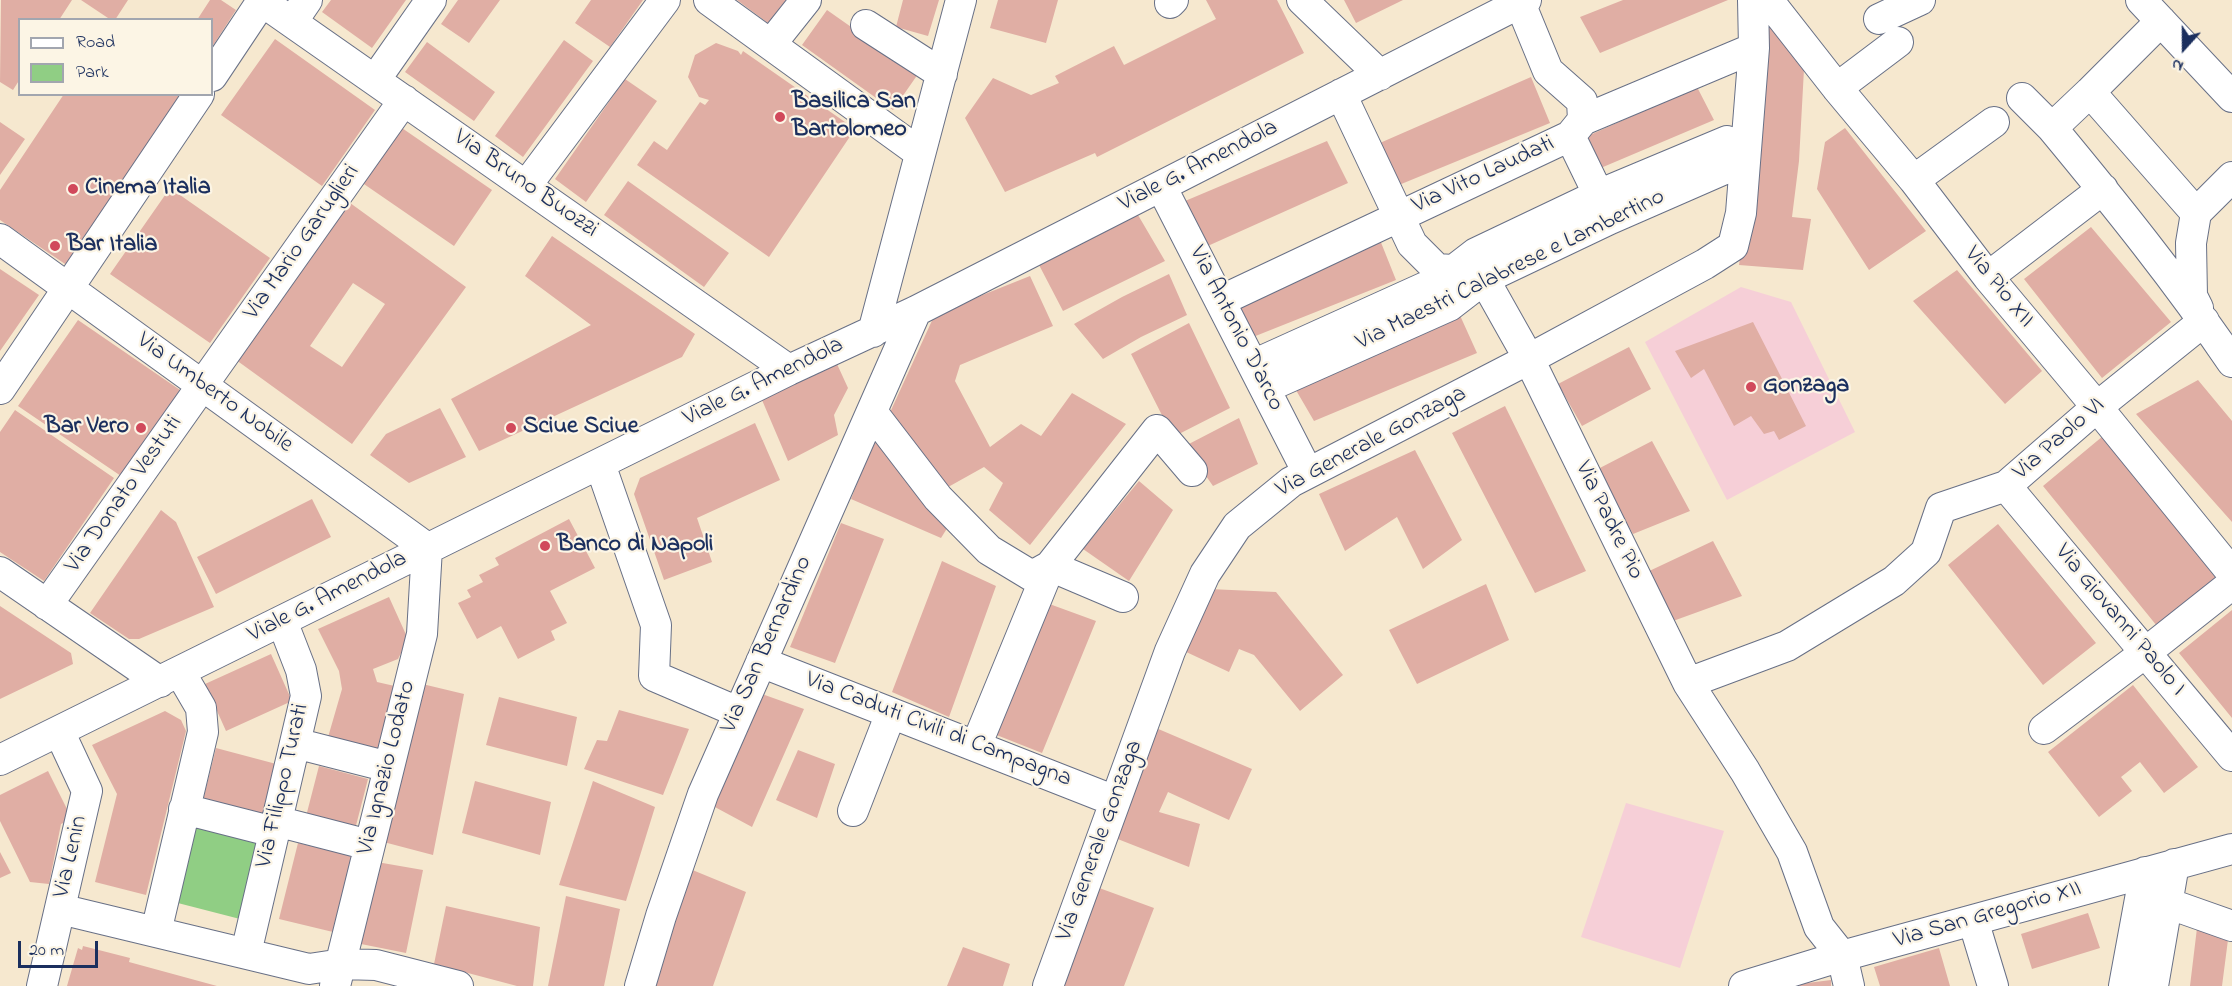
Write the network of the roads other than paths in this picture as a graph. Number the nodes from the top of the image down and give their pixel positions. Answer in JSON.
{"nodes":[{"id":1,"x":432,"y":0,"type":"edge"},
{"id":2,"x":665,"y":0,"type":"edge"},
{"id":3,"x":710,"y":0,"type":"edge"},
{"id":4,"x":806,"y":0,"type":"edge"},
{"id":5,"x":961,"y":0,"type":"edge"},
{"id":6,"x":1302,"y":0,"type":"edge"},
{"id":7,"x":1753,"y":0,"type":"edge"},
{"id":8,"x":1768,"y":0,"type":"edge"},
{"id":9,"x":1920,"y":0,"type":"edge"},
{"id":10,"x":261,"y":1,"type":"edge"},
{"id":11,"x":1523,"y":2,"type":"edge"},
{"id":12,"x":300,"y":11,"type":"edge"},
{"id":13,"x":2151,"y":11,"type":"edge"},
{"id":14,"x":1879,"y":19,"type":"dead end"},
{"id":15,"x":866,"y":25,"type":"dead end"},
{"id":16,"x":1898,"y":42,"type":"dead end"},
{"id":17,"x":771,"y":44,"type":"junction"},
{"id":18,"x":1754,"y":48,"type":"junction"},
{"id":19,"x":213,"y":74,"type":"edge"},
{"id":20,"x":942,"y":74,"type":"junction"},
{"id":21,"x":1380,"y":75,"type":"junction"},
{"id":22,"x":375,"y":80,"type":"junction"},
{"id":23,"x":1837,"y":88,"type":"junction"},
{"id":24,"x":2090,"y":92,"type":"junction"},
{"id":25,"x":1341,"y":94,"type":"junction"},
{"id":26,"x":198,"y":96,"type":"edge"},
{"id":27,"x":2232,"y":97,"type":"edge"},
{"id":28,"x":2022,"y":98,"type":"dead end"},
{"id":29,"x":404,"y":100,"type":"junction"},
{"id":30,"x":1994,"y":122,"type":"dead end"},
{"id":31,"x":1577,"y":128,"type":"junction"},
{"id":32,"x":2052,"y":128,"type":"junction"},
{"id":33,"x":1746,"y":148,"type":"junction"},
{"id":34,"x":920,"y":153,"type":"junction"},
{"id":35,"x":2232,"y":177,"type":"edge"},
{"id":36,"x":1914,"y":180,"type":"junction"},
{"id":37,"x":526,"y":186,"type":"junction"},
{"id":38,"x":1161,"y":186,"type":"junction"},
{"id":39,"x":2103,"y":189,"type":"junction"},
{"id":40,"x":1604,"y":207,"type":"junction"},
{"id":41,"x":2196,"y":213,"type":"junction"},
{"id":42,"x":1398,"y":216,"type":"junction"},
{"id":43,"x":0,"y":239,"type":"edge"},
{"id":44,"x":1453,"y":270,"type":"junction"},
{"id":45,"x":1988,"y":277,"type":"junction"},
{"id":46,"x":1484,"y":279,"type":"junction"},
{"id":47,"x":68,"y":288,"type":"junction"},
{"id":48,"x":1220,"y":301,"type":"junction"},
{"id":49,"x":916,"y":311,"type":"junction"},
{"id":50,"x":2204,"y":321,"type":"junction"},
{"id":51,"x":873,"y":332,"type":"junction"},
{"id":52,"x":1528,"y":359,"type":"junction"},
{"id":53,"x":2232,"y":362,"type":"edge"},
{"id":54,"x":789,"y":370,"type":"junction"},
{"id":55,"x":1259,"y":376,"type":"junction"},
{"id":56,"x":202,"y":385,"type":"junction"},
{"id":57,"x":0,"y":389,"type":"edge"},
{"id":58,"x":2097,"y":407,"type":"junction"},
{"id":59,"x":872,"y":412,"type":"junction"},
{"id":60,"x":600,"y":464,"type":"junction"},
{"id":61,"x":1192,"y":471,"type":"dead end"},
{"id":62,"x":1308,"y":473,"type":"junction"},
{"id":63,"x":2006,"y":486,"type":"junction"},
{"id":64,"x":428,"y":548,"type":"junction"},
{"id":65,"x":1050,"y":566,"type":"junction"},
{"id":66,"x":0,"y":572,"type":"edge"},
{"id":67,"x":2232,"y":573,"type":"edge"},
{"id":68,"x":2232,"y":584,"type":"edge"},
{"id":69,"x":1123,"y":597,"type":"dead end"},
{"id":70,"x":47,"y":605,"type":"junction"},
{"id":71,"x":282,"y":621,"type":"junction"},
{"id":72,"x":2145,"y":653,"type":"junction"},
{"id":73,"x":761,"y":662,"type":"junction"},
{"id":74,"x":170,"y":677,"type":"junction"},
{"id":75,"x":1688,"y":683,"type":"junction"},
{"id":76,"x":738,"y":712,"type":"junction"},
{"id":77,"x":891,"y":713,"type":"junction"},
{"id":78,"x":2044,"y":729,"type":"dead end"},
{"id":79,"x":59,"y":731,"type":"junction"},
{"id":80,"x":295,"y":743,"type":"junction"},
{"id":81,"x":976,"y":746,"type":"junction"},
{"id":82,"x":2232,"y":756,"type":"edge"},
{"id":83,"x":0,"y":760,"type":"edge"},
{"id":84,"x":389,"y":767,"type":"junction"},
{"id":85,"x":1116,"y":801,"type":"junction"},
{"id":86,"x":184,"y":809,"type":"junction"},
{"id":87,"x":853,"y":811,"type":"dead end"},
{"id":88,"x":275,"y":827,"type":"junction"},
{"id":89,"x":369,"y":845,"type":"junction"},
{"id":90,"x":2232,"y":849,"type":"edge"},
{"id":91,"x":2174,"y":864,"type":"junction"},
{"id":92,"x":2145,"y":872,"type":"junction"},
{"id":93,"x":2167,"y":903,"type":"junction"},
{"id":94,"x":60,"y":909,"type":"junction"},
{"id":95,"x":1973,"y":920,"type":"junction"},
{"id":96,"x":2232,"y":926,"type":"edge"},
{"id":97,"x":156,"y":933,"type":"junction"},
{"id":98,"x":246,"y":953,"type":"junction"},
{"id":99,"x":1842,"y":956,"type":"junction"},
{"id":100,"x":338,"y":975,"type":"edge"},
{"id":101,"x":42,"y":986,"type":"edge"},
{"id":102,"x":458,"y":986,"type":"edge"},
{"id":103,"x":640,"y":986,"type":"edge"},
{"id":104,"x":1048,"y":986,"type":"edge"},
{"id":105,"x":1744,"y":986,"type":"edge"},
{"id":106,"x":1849,"y":986,"type":"edge"},
{"id":107,"x":1993,"y":986,"type":"edge"},
{"id":108,"x":2124,"y":986,"type":"edge"},
{"id":109,"x":2153,"y":986,"type":"edge"}],
"edges":[{"from":1,"to":22,"type":"street"},
{"from":2,"to":37,"type":"street"},
{"from":3,"to":17,"type":"street"},
{"from":4,"to":17,"type":"street"},
{"from":5,"to":20,"type":"street"},
{"from":6,"to":21,"type":"street"},
{"from":7,"to":18,"type":"street","name":"Via Generale Gonzaga"},
{"from":8,"to":23,"type":"street","name":"Via Pio XII"},
{"from":9,"to":14,"type":"street"},
{"from":10,"to":12,"type":"street","name":"Via Bruno Buozzi"},
{"from":10,"to":19,"type":"street"},
{"from":11,"to":21,"type":"street","name":"Viale G. Amendola"},
{"from":11,"to":31,"type":"street"},
{"from":12,"to":22,"type":"street","name":"Via Bruno Buozzi"},
{"from":13,"to":24,"type":"street"},
{"from":13,"to":27,"type":"street"},
{"from":15,"to":20,"type":"street"},
{"from":16,"to":23,"type":"street"},
{"from":17,"to":34,"type":"street"},
{"from":18,"to":31,"type":"street","name":"Via Vito Laudati"},
{"from":18,"to":33,"type":"street","name":"Via Generale Gonzaga"},
{"from":20,"to":34,"type":"street"},
{"from":21,"to":25,"type":"street","name":"Viale G. Amendola"},
{"from":22,"to":29,"type":"street","name":"Via Bruno Buozzi"},
{"from":23,"to":36,"type":"street","name":"Via Pio XII"},
{"from":24,"to":32,"type":"street"},
{"from":24,"to":41,"type":"street"},
{"from":25,"to":38,"type":"street","name":"Viale G. Amendola"},
{"from":25,"to":42,"type":"street"},
{"from":26,"to":47,"type":"street"},
{"from":28,"to":32,"type":"street"},
{"from":29,"to":37,"type":"street","name":"Via Bruno Buozzi"},
{"from":29,"to":56,"type":"street","name":"Via Mario Garuglieri"},
{"from":30,"to":36,"type":"street"},
{"from":31,"to":40,"type":"street"},
{"from":31,"to":42,"type":"street","name":"Via Vito Laudati"},
{"from":32,"to":39,"type":"street"},
{"from":33,"to":40,"type":"street","name":"Via Maestri Calabrese e Lambertino"},
{"from":33,"to":52,"type":"street","name":"Via Generale Gonzaga"},
{"from":34,"to":51,"type":"street"},
{"from":35,"to":41,"type":"street"},
{"from":36,"to":45,"type":"street","name":"Via Pio XII"},
{"from":37,"to":54,"type":"street","name":"Via Bruno Buozzi"},
{"from":38,"to":48,"type":"street","name":"Via Antonio D'arco"},
{"from":38,"to":49,"type":"street","name":"Viale G. Amendola"},
{"from":39,"to":45,"type":"street"},
{"from":39,"to":50,"type":"street"},
{"from":40,"to":44,"type":"street","name":"Via Maestri Calabrese e Lambertino"},
{"from":40,"to":46,"type":"street","name":"Via Maestri Calabrese e Lambertino"},
{"from":41,"to":50,"type":"street"},
{"from":42,"to":44,"type":"street"},
{"from":42,"to":48,"type":"street","name":"Via Vito Laudati"},
{"from":43,"to":47,"type":"street","name":"Via Umberto Nobile"},
{"from":44,"to":46,"type":"street"},
{"from":44,"to":55,"type":"street","name":"Via Maestri Calabrese e Lambertino"},
{"from":45,"to":58,"type":"street","name":"Via Pio XII"},
{"from":46,"to":52,"type":"street","name":"Via Padre Pio"},
{"from":46,"to":55,"type":"street","name":"Via Maestri Calabrese e Lambertino"},
{"from":47,"to":56,"type":"street","name":"Via Umberto Nobile"},
{"from":47,"to":57,"type":"street"},
{"from":48,"to":55,"type":"street","name":"Via Antonio D'arco"},
{"from":49,"to":51,"type":"street","name":"Viale G. Amendola"},
{"from":49,"to":59,"type":"street","name":"Via San Bernardino"},
{"from":50,"to":53,"type":"street"},
{"from":50,"to":58,"type":"street","name":"Via Paolo VI"},
{"from":51,"to":54,"type":"street","name":"Viale G. Amendola"},
{"from":52,"to":62,"type":"street","name":"Via Generale Gonzaga"},
{"from":52,"to":75,"type":"street","name":"Via Padre Pio"},
{"from":54,"to":60,"type":"street","name":"Viale G. Amendola"},
{"from":55,"to":62,"type":"street","name":"Via Antonio D'arco"},
{"from":56,"to":64,"type":"street","name":"Via Umberto Nobile"},
{"from":56,"to":70,"type":"street","name":"Via Donato Vestuti"},
{"from":58,"to":63,"type":"street","name":"Via Paolo VI"},
{"from":58,"to":67,"type":"street","name":"Via Pio XII"},
{"from":59,"to":65,"type":"street"},
{"from":59,"to":73,"type":"street","name":"Via San Bernardino"},
{"from":60,"to":64,"type":"street","name":"Viale G. Amendola"},
{"from":60,"to":76,"type":"street"},
{"from":61,"to":65,"type":"street"},
{"from":62,"to":85,"type":"street","name":"Via Generale Gonzaga"},
{"from":63,"to":72,"type":"street","name":"Via Giovanni Paolo I"},
{"from":63,"to":75,"type":"street","name":"Via Paolo VI"},
{"from":64,"to":71,"type":"street","name":"Viale G. Amendola"},
{"from":64,"to":84,"type":"street","name":"Via Ignazio Lodato"},
{"from":65,"to":69,"type":"street"},
{"from":65,"to":81,"type":"street"},
{"from":66,"to":70,"type":"street"},
{"from":68,"to":72,"type":"street"},
{"from":70,"to":74,"type":"street"},
{"from":71,"to":74,"type":"street","name":"Viale G. Amendola"},
{"from":71,"to":80,"type":"street","name":"Via Filippo Turati"},
{"from":72,"to":78,"type":"street"},
{"from":72,"to":82,"type":"street","name":"Via Giovanni Paolo I"},
{"from":73,"to":76,"type":"street","name":"Via San Bernardino"},
{"from":73,"to":77,"type":"street","name":"Via Caduti Civili di Campagna"},
{"from":74,"to":79,"type":"street","name":"Viale G. Amendola"},
{"from":74,"to":86,"type":"street"},
{"from":75,"to":99,"type":"street","name":"Via Padre Pio"},
{"from":76,"to":103,"type":"street","name":"Via San Bernardino"},
{"from":77,"to":81,"type":"street","name":"Via Caduti Civili di Campagna"},
{"from":77,"to":87,"type":"street"},
{"from":79,"to":83,"type":"street","name":"Viale G. Amendola"},
{"from":79,"to":94,"type":"street","name":"Via Lenin"},
{"from":80,"to":84,"type":"street"},
{"from":80,"to":88,"type":"street","name":"Via Filippo Turati"},
{"from":81,"to":85,"type":"street","name":"Via Caduti Civili di Campagna"},
{"from":84,"to":89,"type":"street","name":"Via Ignazio Lodato"},
{"from":85,"to":104,"type":"street","name":"Via Generale Gonzaga"},
{"from":86,"to":88,"type":"street"},
{"from":86,"to":97,"type":"street"},
{"from":88,"to":89,"type":"street"},
{"from":88,"to":98,"type":"street","name":"Via Filippo Turati"},
{"from":89,"to":100,"type":"street","name":"Via Ignazio Lodato"},
{"from":90,"to":91,"type":"street","name":"Via San Gregorio XII"},
{"from":91,"to":92,"type":"street","name":"Via San Gregorio XII"},
{"from":91,"to":93,"type":"street"},
{"from":92,"to":95,"type":"street","name":"Via San Gregorio XII"},
{"from":92,"to":108,"type":"street"},
{"from":93,"to":96,"type":"street"},
{"from":93,"to":109,"type":"street"},
{"from":94,"to":97,"type":"street"},
{"from":94,"to":101,"type":"street","name":"Via Lenin"},
{"from":95,"to":99,"type":"street","name":"Via San Gregorio XII"},
{"from":95,"to":107,"type":"street"},
{"from":97,"to":98,"type":"street"},
{"from":98,"to":100,"type":"street"},
{"from":99,"to":105,"type":"street","name":"Via San Gregorio XII"},
{"from":99,"to":106,"type":"street"},
{"from":100,"to":102,"type":"street"}]}
